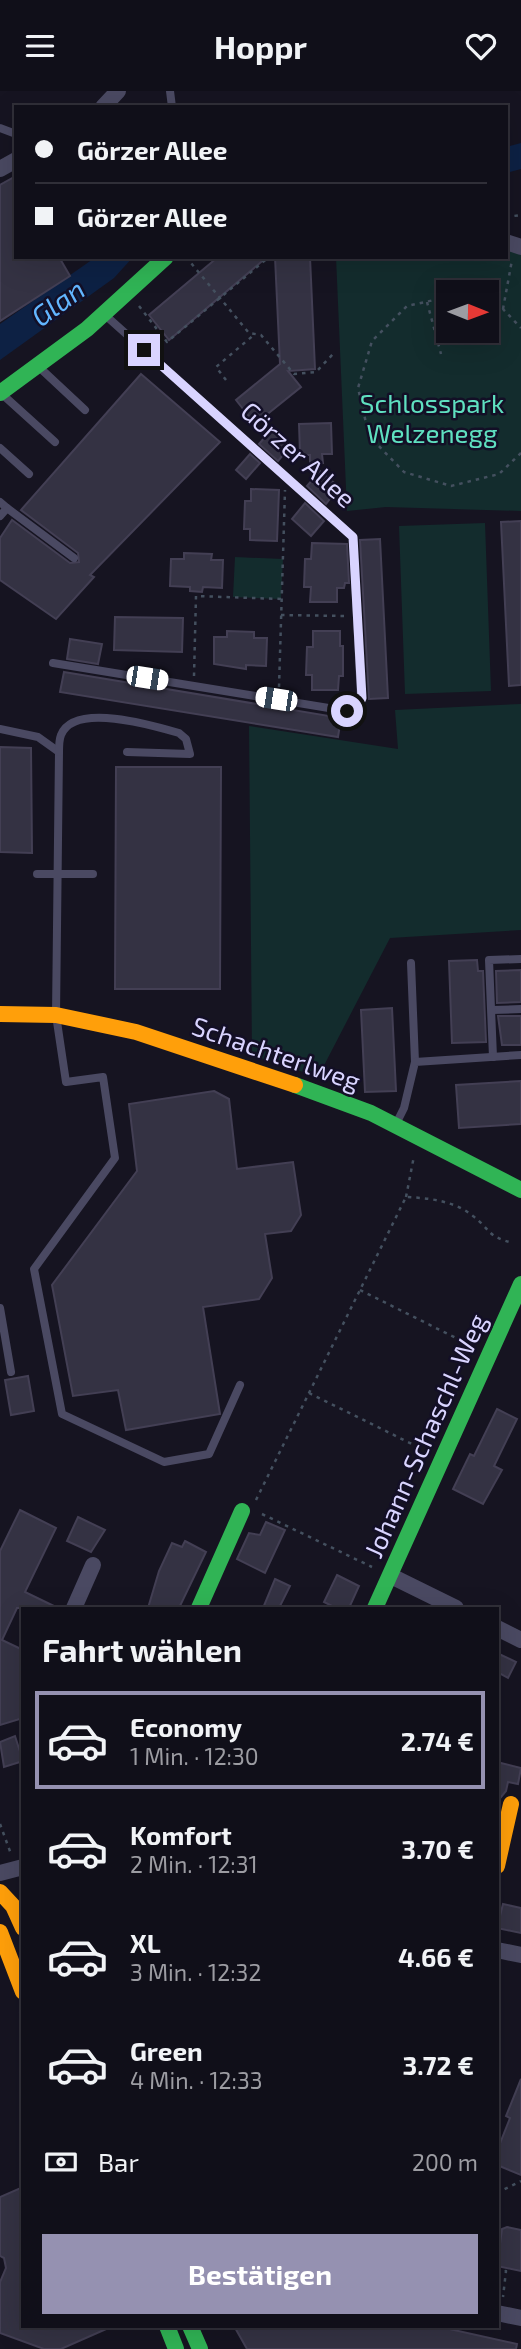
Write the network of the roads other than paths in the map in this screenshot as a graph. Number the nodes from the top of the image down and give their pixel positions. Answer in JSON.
{"nodes":[{"id":1,"x":118,"y":91,"type":"edge"},
{"id":2,"x":105,"y":105,"type":"edge"},
{"id":3,"x":164,"y":259,"type":"edge"},
{"id":4,"x":104,"y":314,"type":"junction"},
{"id":5,"x":37,"y":366,"type":"junction"},
{"id":6,"x":0,"y":393,"type":"edge"},
{"id":7,"x":85,"y":410,"type":"dead end"},
{"id":8,"x":55,"y":442,"type":"dead end"},
{"id":9,"x":0,"y":448,"type":"edge"},
{"id":10,"x":29,"y":474,"type":"dead end"},
{"id":11,"x":4,"y":505,"type":"edge"},
{"id":12,"x":0,"y":516,"type":"edge"},
{"id":13,"x":74,"y":558,"type":"dead end"},
{"id":14,"x":53,"y":663,"type":"dead end"},
{"id":15,"x":0,"y":729,"type":"edge"},
{"id":16,"x":59,"y":752,"type":"junction"},
{"id":17,"x":127,"y":752,"type":"dead end"},
{"id":18,"x":37,"y":874,"type":"dead end"},
{"id":19,"x":58,"y":874,"type":"junction"},
{"id":20,"x":93,"y":874,"type":"dead end"},
{"id":21,"x":521,"y":959,"type":"edge"},
{"id":22,"x":411,"y":963,"type":"dead end"},
{"id":23,"x":521,"y":1009,"type":"edge"},
{"id":24,"x":492,"y":1010,"type":"junction"},
{"id":25,"x":0,"y":1014,"type":"edge"},
{"id":26,"x":56,"y":1014,"type":"junction"},
{"id":27,"x":521,"y":1055,"type":"edge"},
{"id":28,"x":493,"y":1057,"type":"junction"},
{"id":29,"x":415,"y":1062,"type":"junction"},
{"id":30,"x":395,"y":1125,"type":"junction"},
{"id":31,"x":521,"y":1190,"type":"edge"},
{"id":32,"x":521,"y":1284,"type":"edge"},
{"id":33,"x":0,"y":1308,"type":"edge"},
{"id":34,"x":3,"y":1343,"type":"edge"},
{"id":35,"x":10,"y":1372,"type":"dead end"},
{"id":36,"x":240,"y":1385,"type":"dead end"},
{"id":37,"x":242,"y":1511,"type":"dead end"},
{"id":38,"x":93,"y":1565,"type":"dead end"},
{"id":39,"x":391,"y":1576,"type":"junction"},
{"id":40,"x":74,"y":1607,"type":"edge"},
{"id":41,"x":199,"y":1607,"type":"edge"},
{"id":42,"x":376,"y":1607,"type":"edge"},
{"id":43,"x":454,"y":1607,"type":"edge"},
{"id":44,"x":499,"y":1630,"type":"edge"},
{"id":45,"x":521,"y":1640,"type":"edge"},
{"id":46,"x":511,"y":1804,"type":"dead end"},
{"id":47,"x":499,"y":1857,"type":"edge"},
{"id":48,"x":21,"y":1868,"type":"edge"},
{"id":49,"x":0,"y":1874,"type":"edge"},
{"id":50,"x":0,"y":1892,"type":"edge"},
{"id":51,"x":21,"y":1924,"type":"edge"},
{"id":52,"x":0,"y":1932,"type":"edge"},
{"id":53,"x":499,"y":1950,"type":"edge"},
{"id":54,"x":521,"y":1955,"type":"edge"},
{"id":55,"x":21,"y":1987,"type":"edge"},
{"id":56,"x":499,"y":2313,"type":"edge"},
{"id":57,"x":521,"y":2318,"type":"edge"},
{"id":58,"x":168,"y":2328,"type":"edge"},
{"id":59,"x":191,"y":2328,"type":"edge"},
{"id":60,"x":176,"y":2349,"type":"edge"},
{"id":61,"x":200,"y":2349,"type":"edge"}],
"edges":[{"from":1,"to":2,"type":"street"},
{"from":3,"to":4,"type":"street"},
{"from":4,"to":5,"type":"street"},
{"from":4,"to":14,"type":"lane","name":"Görzer Allee"},
{"from":5,"to":6,"type":"street"},
{"from":5,"to":7,"type":"lane"},
{"from":6,"to":8,"type":"lane"},
{"from":9,"to":10,"type":"lane"},
{"from":11,"to":12,"type":"lane"},
{"from":11,"to":13,"type":"lane"},
{"from":15,"to":16,"type":"lane"},
{"from":16,"to":17,"type":"lane"},
{"from":16,"to":19,"type":"lane"},
{"from":18,"to":19,"type":"lane"},
{"from":19,"to":20,"type":"lane"},
{"from":19,"to":26,"type":"lane"},
{"from":21,"to":24,"type":"lane"},
{"from":22,"to":29,"type":"lane"},
{"from":23,"to":24,"type":"lane"},
{"from":24,"to":28,"type":"lane"},
{"from":25,"to":26,"type":"street","name":"Schachterlweg"},
{"from":26,"to":30,"type":"street","name":"Schachterlweg"},
{"from":26,"to":36,"type":"lane"},
{"from":27,"to":28,"type":"lane"},
{"from":28,"to":29,"type":"lane"},
{"from":29,"to":30,"type":"lane"},
{"from":30,"to":31,"type":"street","name":"Schachterlweg"},
{"from":32,"to":39,"type":"street","name":"Johann-Schaschl-Weg"},
{"from":33,"to":34,"type":"lane"},
{"from":34,"to":35,"type":"lane"},
{"from":37,"to":41,"type":"street"},
{"from":38,"to":40,"type":"street"},
{"from":39,"to":42,"type":"street","name":"Johann-Schaschl-Weg"},
{"from":39,"to":43,"type":"street"},
{"from":44,"to":45,"type":"street"},
{"from":46,"to":47,"type":"street"},
{"from":48,"to":49,"type":"street"},
{"from":50,"to":51,"type":"street"},
{"from":52,"to":55,"type":"street"},
{"from":53,"to":54,"type":"street"},
{"from":56,"to":57,"type":"street"},
{"from":58,"to":60,"type":"street"},
{"from":59,"to":61,"type":"street"}]}
